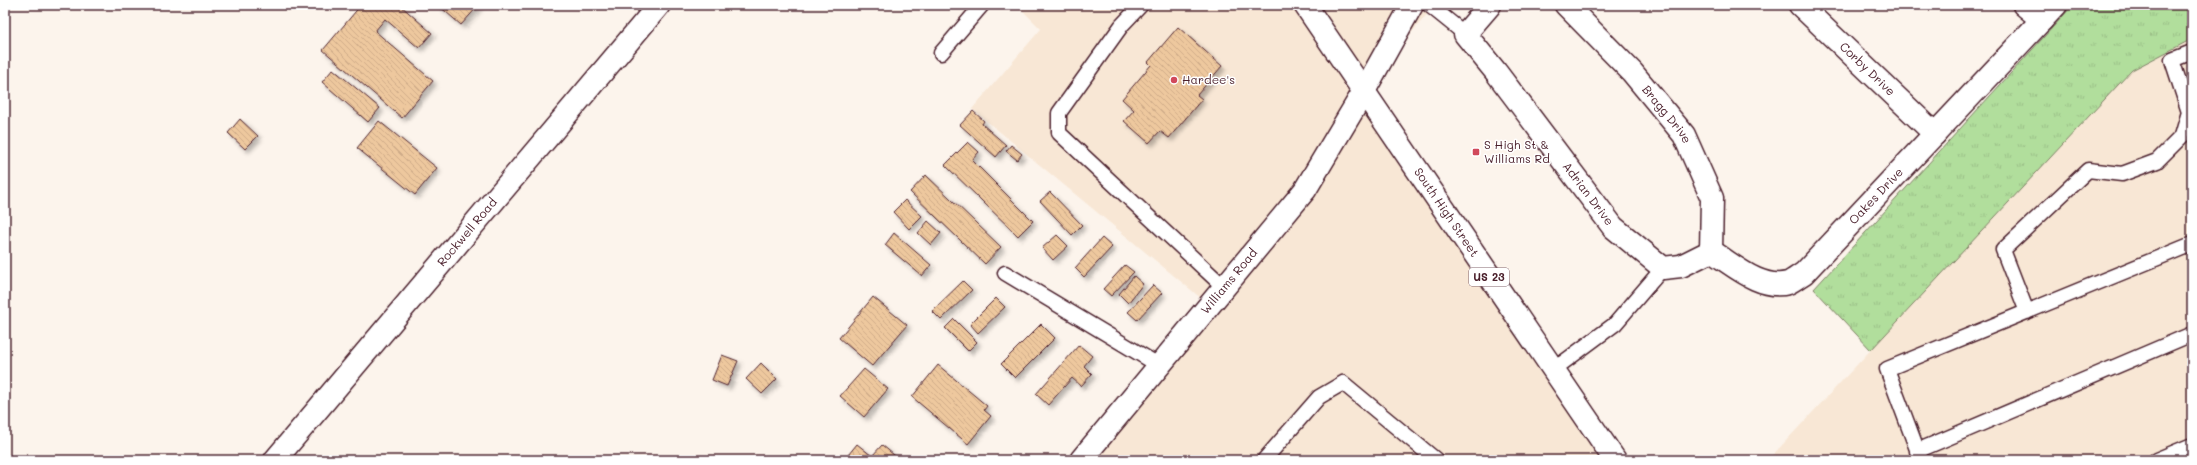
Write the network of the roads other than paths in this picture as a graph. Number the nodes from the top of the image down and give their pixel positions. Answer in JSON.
{"nodes":[{"id":1,"x":659,"y":5,"type":"edge"},
{"id":2,"x":982,"y":5,"type":"edge"},
{"id":3,"x":1141,"y":5,"type":"edge"},
{"id":4,"x":1304,"y":5,"type":"edge"},
{"id":5,"x":1412,"y":5,"type":"edge"},
{"id":6,"x":1429,"y":5,"type":"edge"},
{"id":7,"x":1490,"y":5,"type":"edge"},
{"id":8,"x":1566,"y":5,"type":"edge"},
{"id":9,"x":1800,"y":5,"type":"edge"},
{"id":10,"x":2024,"y":5,"type":"edge"},
{"id":11,"x":2049,"y":13,"type":"edge"},
{"id":12,"x":1465,"y":34,"type":"junction"},
{"id":13,"x":2192,"y":52,"type":"edge"},
{"id":14,"x":941,"y":53,"type":"dead end"},
{"id":15,"x":1363,"y":93,"type":"junction"},
{"id":16,"x":1935,"y":134,"type":"junction"},
{"id":17,"x":2187,"y":134,"type":"edge"},
{"id":18,"x":2192,"y":244,"type":"edge"},
{"id":19,"x":1711,"y":251,"type":"junction"},
{"id":20,"x":1663,"y":268,"type":"junction"},
{"id":21,"x":1005,"y":272,"type":"dead end"},
{"id":22,"x":1225,"y":288,"type":"junction"},
{"id":23,"x":2028,"y":312,"type":"junction"},
{"id":24,"x":2192,"y":334,"type":"edge"},
{"id":25,"x":1160,"y":366,"type":"junction"},
{"id":26,"x":1553,"y":370,"type":"junction"},
{"id":27,"x":2192,"y":445,"type":"edge"},
{"id":28,"x":1919,"y":456,"type":"edge"},
{"id":29,"x":275,"y":460,"type":"edge"},
{"id":30,"x":1081,"y":460,"type":"edge"},
{"id":31,"x":1264,"y":460,"type":"edge"},
{"id":32,"x":1436,"y":460,"type":"edge"},
{"id":33,"x":1615,"y":460,"type":"edge"},
{"id":34,"x":2156,"y":460,"type":"edge"}],
"edges":[{"from":1,"to":29,"type":"street","name":"Rockwell Road"},
{"from":2,"to":14,"type":"lane"},
{"from":3,"to":22,"type":"lane"},
{"from":4,"to":15,"type":"street","name":"South High Street","number":"US 23"},
{"from":5,"to":15,"type":"street","name":"Williams Road"},
{"from":6,"to":12,"type":"lane"},
{"from":7,"to":12,"type":"street"},
{"from":8,"to":19,"type":"street","name":"Bragg Drive"},
{"from":9,"to":16,"type":"street","name":"Corby Drive"},
{"from":10,"to":11,"type":"street"},
{"from":11,"to":16,"type":"street","name":"Oakes Drive"},
{"from":12,"to":20,"type":"street","name":"Adrian Drive"},
{"from":13,"to":17,"type":"lane"},
{"from":15,"to":22,"type":"street","name":"Williams Road"},
{"from":15,"to":26,"type":"street","name":"South High Street","number":"US 23"},
{"from":16,"to":19,"type":"street","name":"Oakes Drive"},
{"from":17,"to":23,"type":"lane"},
{"from":18,"to":23,"type":"lane"},
{"from":19,"to":20,"type":"street"},
{"from":20,"to":26,"type":"lane"},
{"from":21,"to":25,"type":"lane"},
{"from":22,"to":25,"type":"street","name":"Williams Road"},
{"from":23,"to":28,"type":"lane"},
{"from":24,"to":28,"type":"lane"},
{"from":25,"to":30,"type":"street","name":"Williams Road"},
{"from":26,"to":33,"type":"street","name":"South High Street","number":"US 23"},
{"from":27,"to":34,"type":"lane"},
{"from":31,"to":32,"type":"lane"}]}
